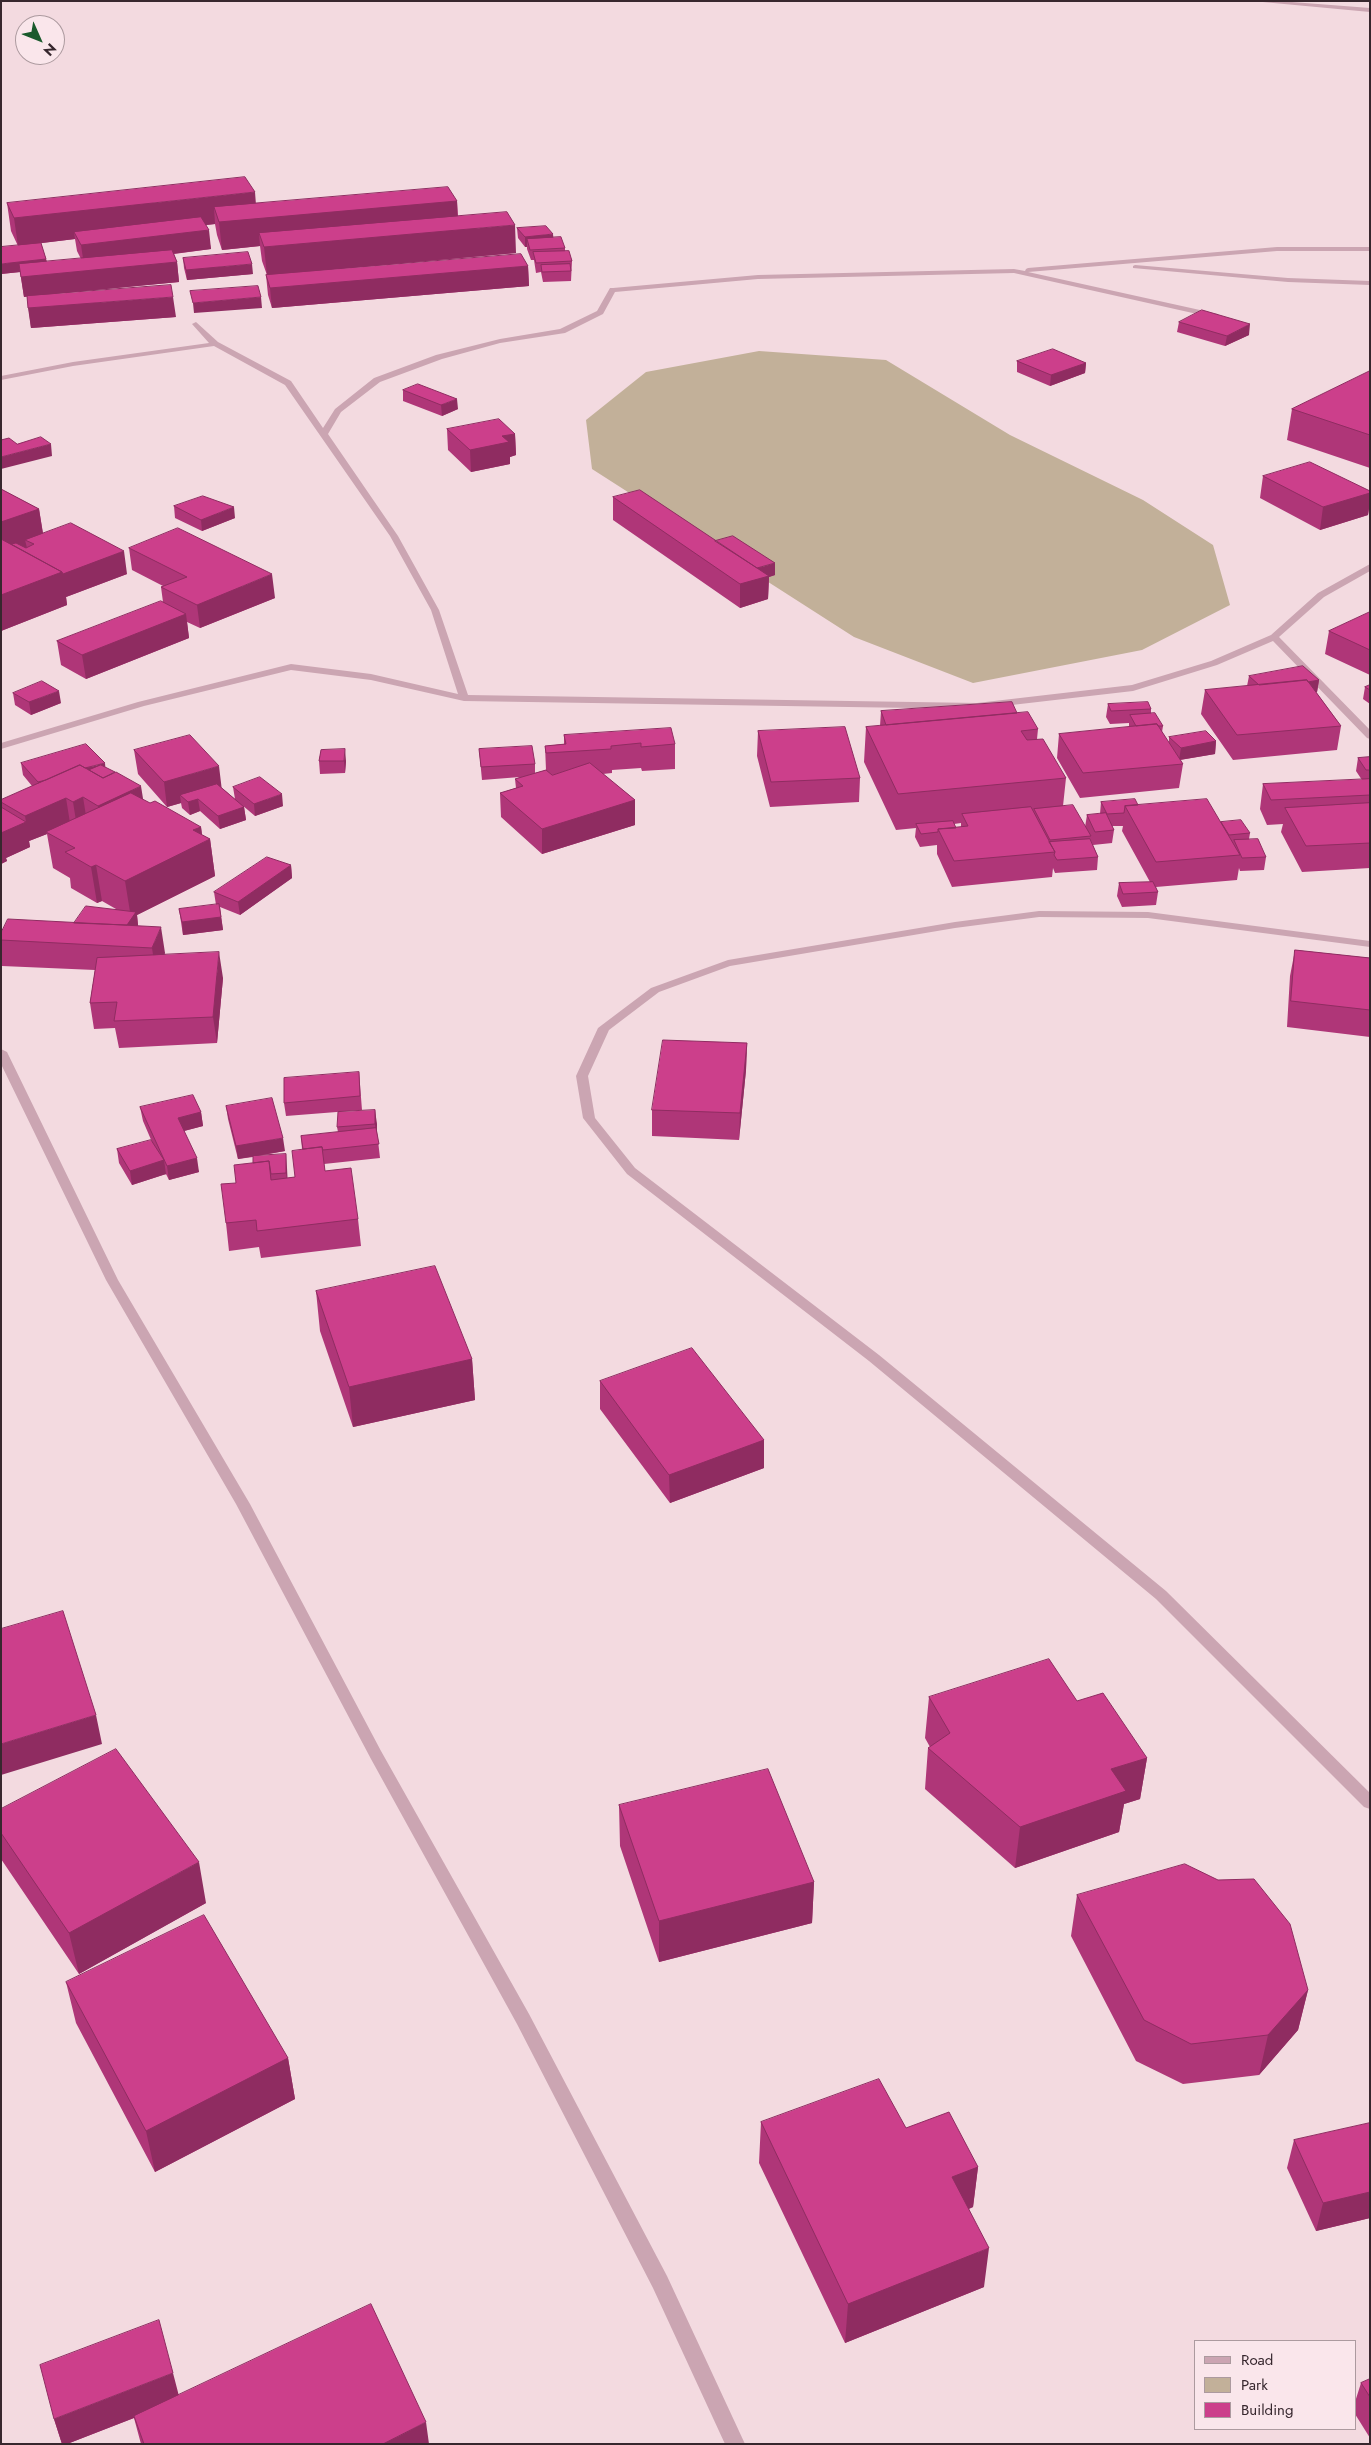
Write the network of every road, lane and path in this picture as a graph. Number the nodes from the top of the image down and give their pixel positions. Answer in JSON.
{"nodes":[{"id":1,"x":1255,"y":1,"type":"edge"},
{"id":2,"x":1370,"y":10,"type":"edge"},
{"id":3,"x":1370,"y":249,"type":"edge"},
{"id":4,"x":1107,"y":264,"type":"junction"},
{"id":5,"x":1014,"y":271,"type":"junction"},
{"id":6,"x":1370,"y":283,"type":"edge"},
{"id":7,"x":1222,"y":318,"type":"edge"},
{"id":8,"x":196,"y":324,"type":"dead end"},
{"id":9,"x":215,"y":344,"type":"junction"},
{"id":10,"x":1,"y":378,"type":"edge"},
{"id":11,"x":324,"y":434,"type":"junction"},
{"id":12,"x":1370,"y":567,"type":"edge"},
{"id":13,"x":1274,"y":637,"type":"junction"},
{"id":14,"x":464,"y":698,"type":"junction"},
{"id":15,"x":1370,"y":736,"type":"edge"},
{"id":16,"x":1,"y":746,"type":"edge"},
{"id":17,"x":1370,"y":944,"type":"edge"},
{"id":18,"x":1,"y":1052,"type":"edge"},
{"id":19,"x":1370,"y":1802,"type":"edge"},
{"id":20,"x":735,"y":2444,"type":"edge"}],
"edges":[{"from":1,"to":2,"type":"street"},
{"from":3,"to":4,"type":"street"},
{"from":4,"to":5,"type":"street"},
{"from":4,"to":6,"type":"street"},
{"from":5,"to":7,"type":"street"},
{"from":5,"to":11,"type":"street"},
{"from":8,"to":9,"type":"street"},
{"from":9,"to":10,"type":"street"},
{"from":9,"to":11,"type":"street"},
{"from":11,"to":14,"type":"street"},
{"from":12,"to":13,"type":"street"},
{"from":13,"to":14,"type":"street"},
{"from":13,"to":15,"type":"street"},
{"from":14,"to":16,"type":"street"},
{"from":17,"to":19,"type":"street"},
{"from":18,"to":20,"type":"street"}]}
